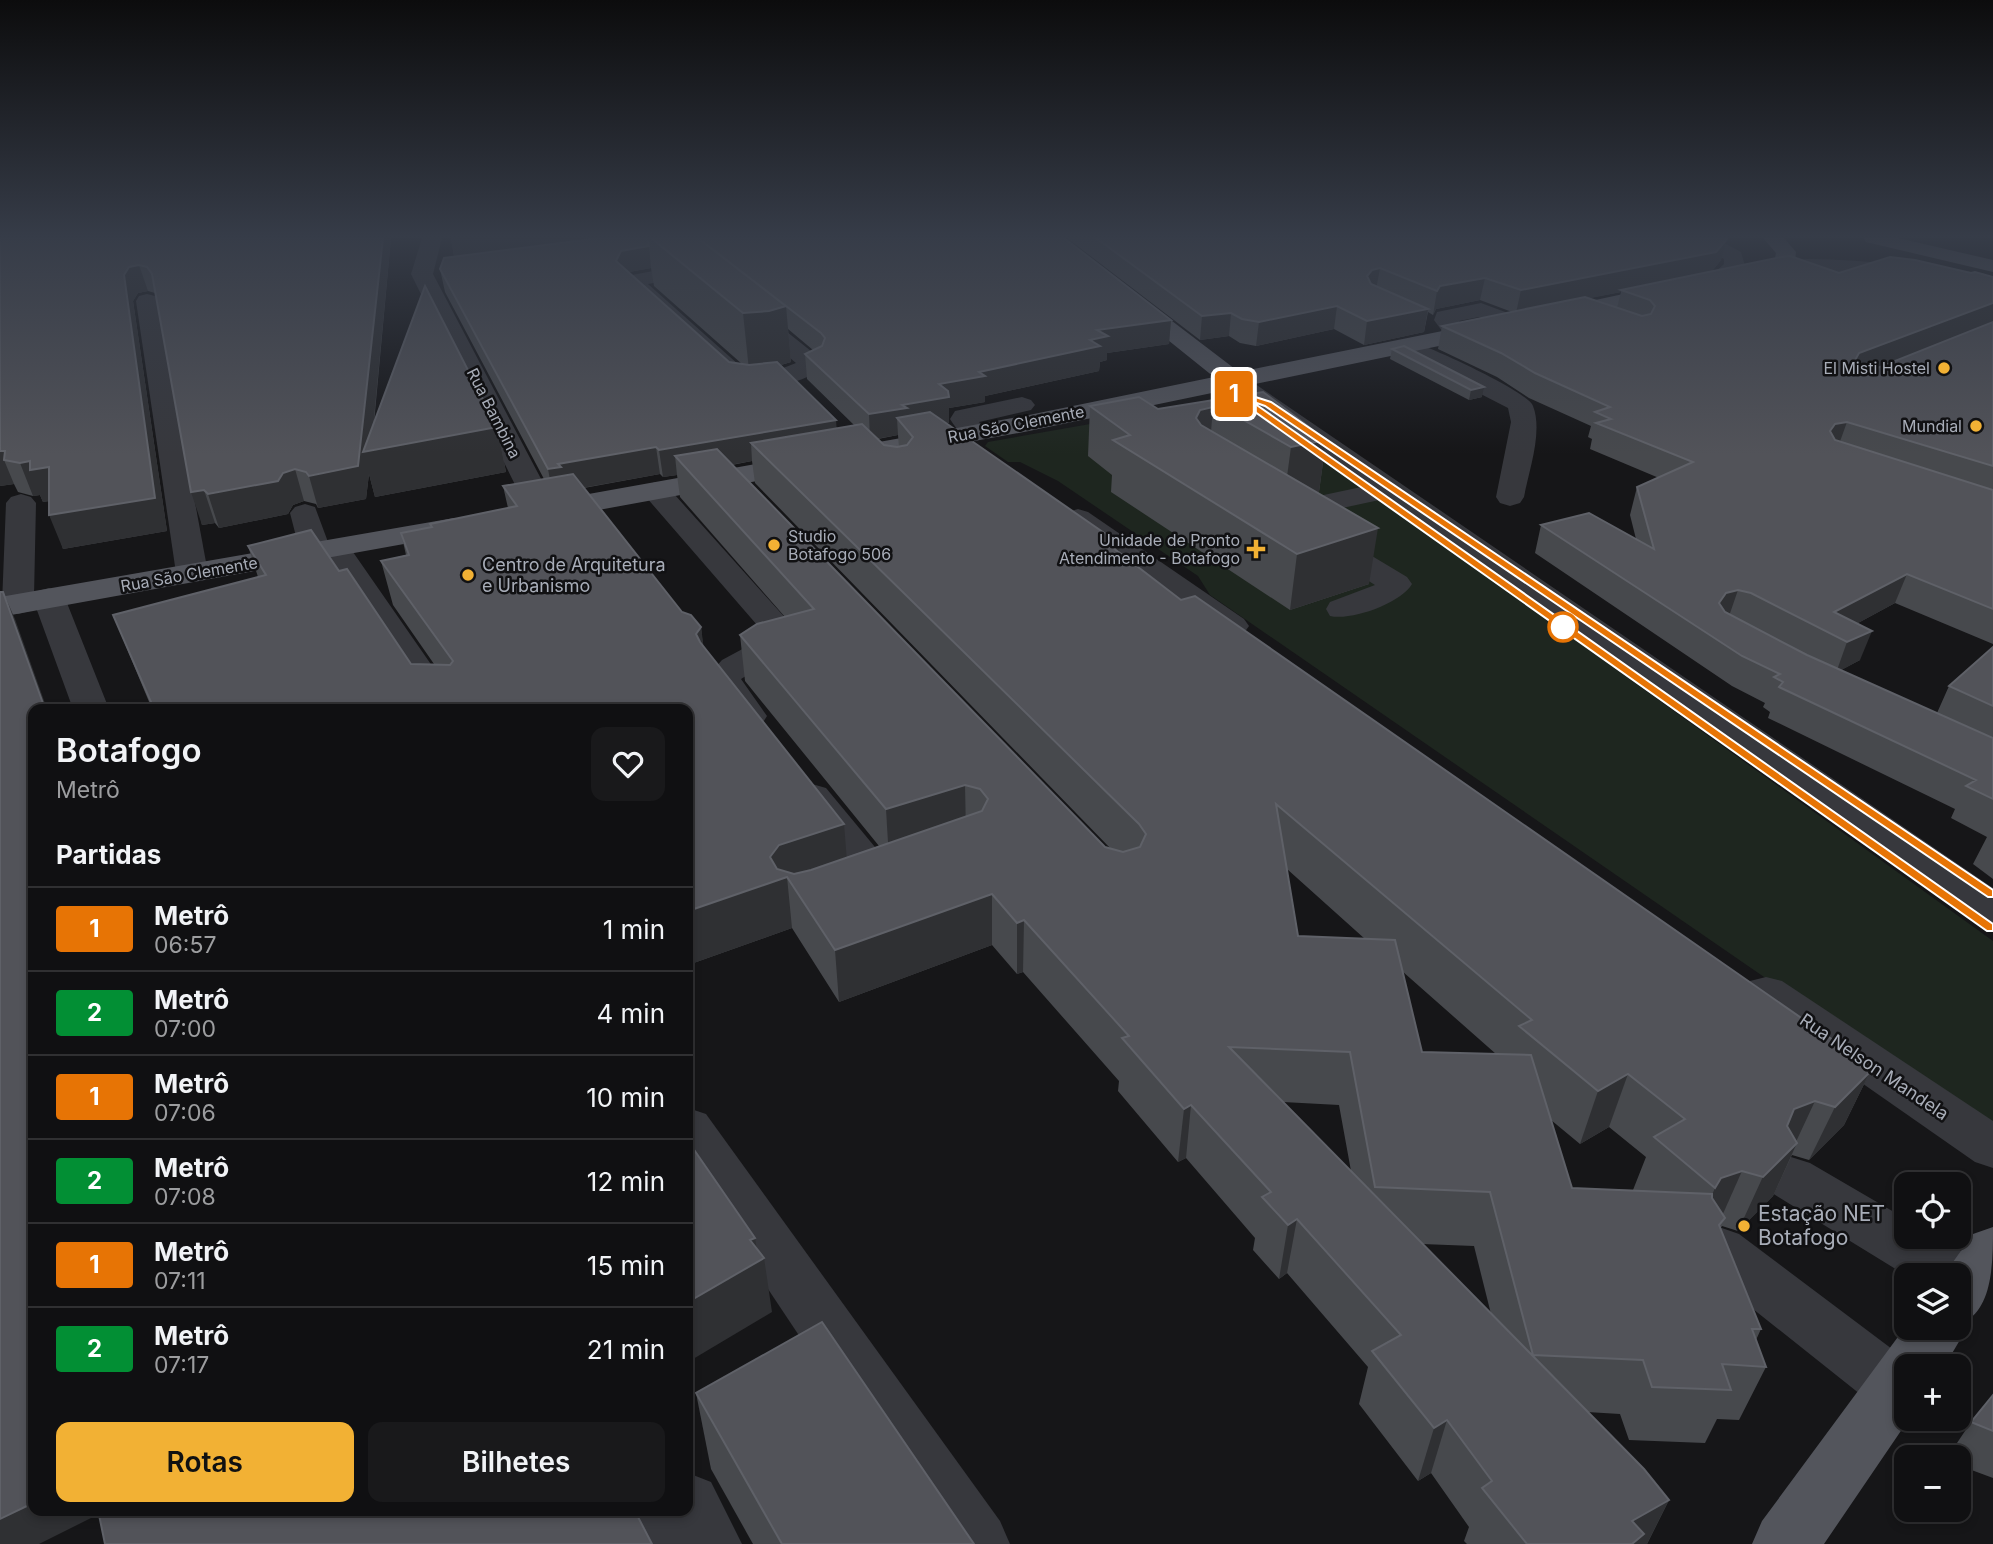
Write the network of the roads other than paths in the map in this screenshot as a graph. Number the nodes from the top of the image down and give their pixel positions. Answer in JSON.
{"nodes":[{"id":1,"x":148,"y":310,"type":"edge"},
{"id":2,"x":448,"y":310,"type":"edge"},
{"id":3,"x":664,"y":310,"type":"edge"},
{"id":4,"x":746,"y":310,"type":"edge"},
{"id":5,"x":1143,"y":310,"type":"edge"},
{"id":6,"x":1583,"y":310,"type":"joint"},
{"id":7,"x":1422,"y":320,"type":"edge"},
{"id":8,"x":1624,"y":326,"type":"edge"},
{"id":9,"x":1457,"y":335,"type":"junction"},
{"id":10,"x":1405,"y":346,"type":"junction"},
{"id":11,"x":784,"y":376,"type":"junction"},
{"id":12,"x":1233,"y":380,"type":"junction"},
{"id":13,"x":994,"y":386,"type":"edge"},
{"id":14,"x":804,"y":394,"type":"edge"},
{"id":15,"x":1032,"y":413,"type":"junction"},
{"id":16,"x":967,"y":434,"type":"junction"},
{"id":17,"x":859,"y":445,"type":"junction"},
{"id":18,"x":995,"y":460,"type":"edge"},
{"id":19,"x":191,"y":467,"type":"edge"},
{"id":20,"x":729,"y":477,"type":"junction"},
{"id":21,"x":898,"y":477,"type":"edge"},
{"id":22,"x":1390,"y":489,"type":"junction"},
{"id":23,"x":656,"y":491,"type":"junction"},
{"id":24,"x":1048,"y":497,"type":"edge"},
{"id":25,"x":1510,"y":497,"type":"dead end"},
{"id":26,"x":22,"y":503,"type":"dead end"},
{"id":27,"x":590,"y":503,"type":"junction"},
{"id":28,"x":758,"y":508,"type":"edge"},
{"id":29,"x":305,"y":513,"type":"dead end"},
{"id":30,"x":530,"y":514,"type":"joint"},
{"id":31,"x":476,"y":523,"type":"edge"},
{"id":32,"x":610,"y":527,"type":"edge"},
{"id":33,"x":325,"y":550,"type":"junction"},
{"id":34,"x":201,"y":572,"type":"junction"},
{"id":35,"x":31,"y":608,"type":"edge"},
{"id":36,"x":1342,"y":609,"type":"dead end"},
{"id":37,"x":1263,"y":648,"type":"edge"},
{"id":38,"x":88,"y":704,"type":"edge"},
{"id":39,"x":440,"y":704,"type":"edge"},
{"id":40,"x":768,"y":741,"type":"edge"},
{"id":41,"x":794,"y":773,"type":"edge"},
{"id":42,"x":840,"y":894,"type":"edge"},
{"id":43,"x":1993,"y":909,"type":"edge"},
{"id":44,"x":1740,"y":975,"type":"edge"},
{"id":45,"x":693,"y":1135,"type":"edge"},
{"id":46,"x":1993,"y":1148,"type":"edge"},
{"id":47,"x":1791,"y":1178,"type":"edge"},
{"id":48,"x":1719,"y":1250,"type":"edge"},
{"id":49,"x":1926,"y":1263,"type":"edge"},
{"id":50,"x":1894,"y":1369,"type":"edge"},
{"id":51,"x":1894,"y":1390,"type":"edge"},
{"id":52,"x":693,"y":1514,"type":"edge"},
{"id":53,"x":637,"y":1516,"type":"edge"},
{"id":54,"x":651,"y":1544,"type":"edge"},
{"id":55,"x":709,"y":1544,"type":"edge"},
{"id":56,"x":977,"y":1544,"type":"edge"},
{"id":57,"x":1786,"y":1544,"type":"edge"}],
"edges":[{"from":1,"to":34,"type":"street"},
{"from":2,"to":30,"type":"street","name":"Rua Bambina"},
{"from":3,"to":11,"type":"street"},
{"from":4,"to":11,"type":"street"},
{"from":5,"to":12,"type":"main road"},
{"from":6,"to":8,"type":"street"},
{"from":6,"to":9,"type":"main road","name":"Rua São Clemente"},
{"from":7,"to":9,"type":"street"},
{"from":9,"to":10,"type":"main road","name":"Rua São Clemente"},
{"from":10,"to":12,"type":"main road","name":"Rua São Clemente"},
{"from":10,"to":25,"type":"street"},
{"from":11,"to":14,"type":"street"},
{"from":12,"to":15,"type":"main road","name":"Rua São Clemente"},
{"from":12,"to":22,"type":"street"},
{"from":13,"to":15,"type":"street"},
{"from":15,"to":16,"type":"street"},
{"from":16,"to":17,"type":"main road","name":"Rua São Clemente"},
{"from":16,"to":18,"type":"street"},
{"from":17,"to":20,"type":"main road","name":"Rua São Clemente"},
{"from":17,"to":21,"type":"street"},
{"from":19,"to":34,"type":"street"},
{"from":20,"to":23,"type":"main road","name":"Rua São Clemente"},
{"from":20,"to":28,"type":"street"},
{"from":22,"to":36,"type":"street"},
{"from":22,"to":43,"type":"street"},
{"from":23,"to":27,"type":"main road","name":"Rua São Clemente"},
{"from":23,"to":40,"type":"street"},
{"from":24,"to":37,"type":"street"},
{"from":26,"to":35,"type":"street"},
{"from":27,"to":30,"type":"main road","name":"Rua São Clemente"},
{"from":27,"to":32,"type":"street"},
{"from":29,"to":33,"type":"street"},
{"from":31,"to":33,"type":"main road","name":"Rua São Clemente"},
{"from":33,"to":34,"type":"main road","name":"Rua São Clemente"},
{"from":33,"to":39,"type":"street"},
{"from":34,"to":35,"type":"main road","name":"Rua São Clemente"},
{"from":35,"to":38,"type":"street"},
{"from":41,"to":42,"type":"street"},
{"from":44,"to":46,"type":"street","name":"Rua Nelson Mandela"},
{"from":45,"to":56,"type":"street"},
{"from":47,"to":49,"type":"street"},
{"from":48,"to":50,"type":"street"},
{"from":51,"to":57,"type":"main road"},
{"from":52,"to":55,"type":"street"},
{"from":53,"to":54,"type":"street"}]}
